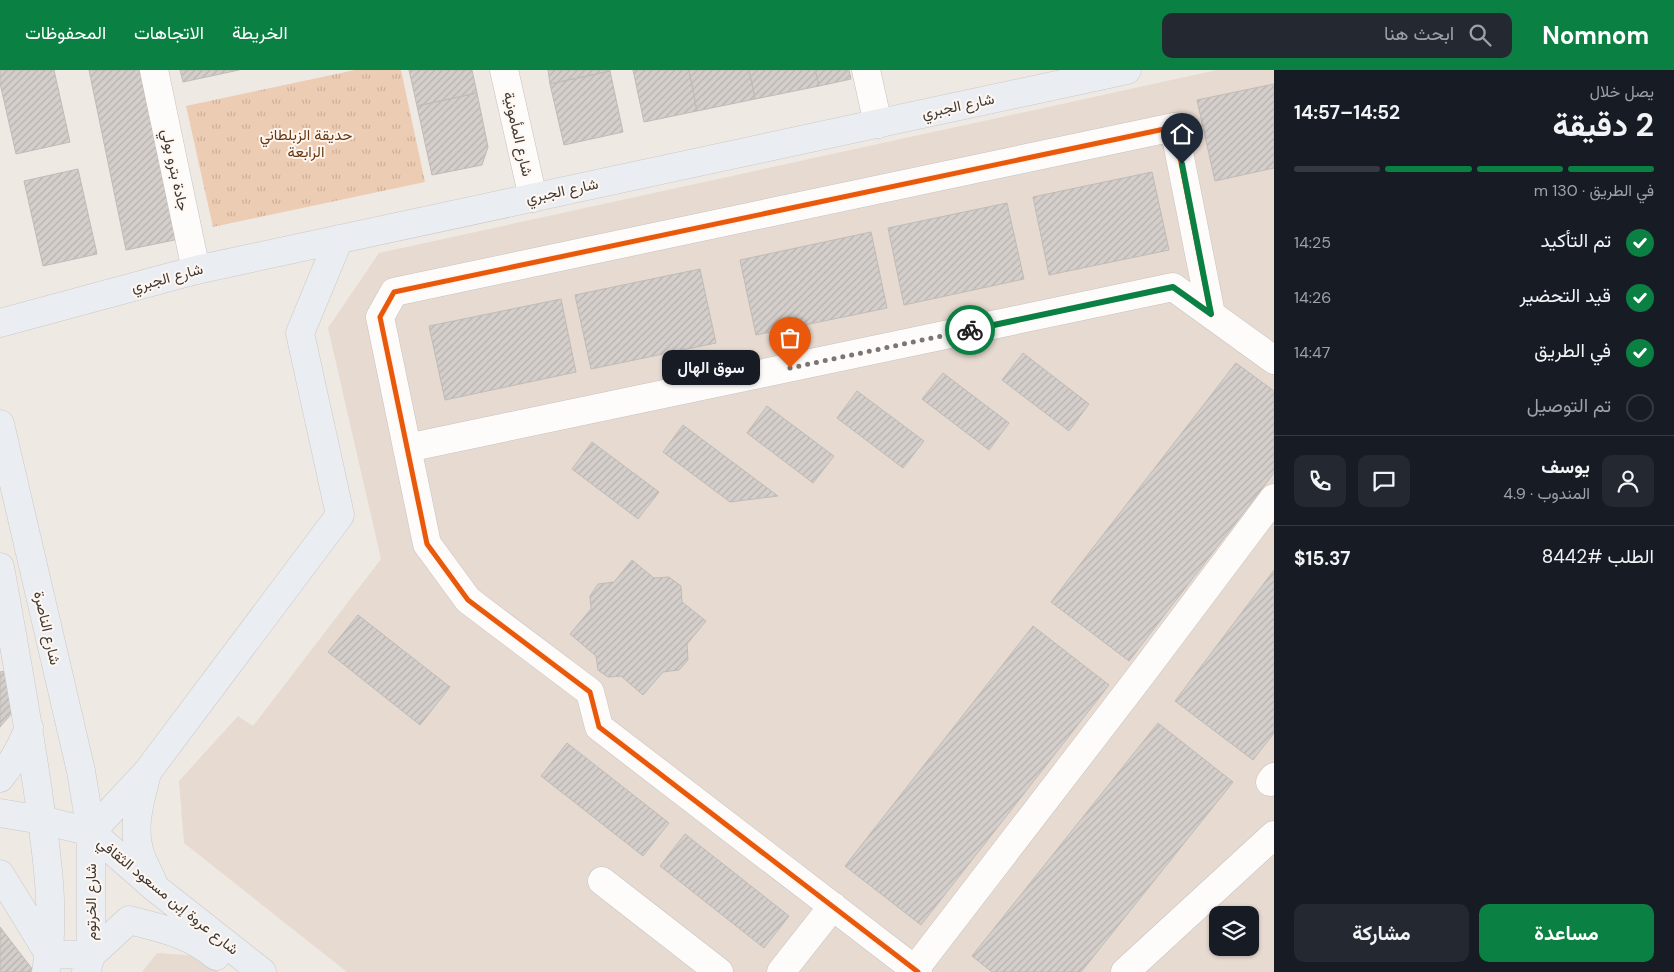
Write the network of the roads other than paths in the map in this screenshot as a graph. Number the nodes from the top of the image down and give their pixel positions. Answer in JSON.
{"nodes":[{"id":1,"x":154,"y":70,"type":"edge"},
{"id":2,"x":504,"y":70,"type":"edge"},
{"id":3,"x":866,"y":70,"type":"edge"},
{"id":4,"x":1127,"y":70,"type":"edge"},
{"id":5,"x":1091,"y":74,"type":"edge"},
{"id":6,"x":878,"y":124,"type":"junction"},
{"id":7,"x":533,"y":198,"type":"junction"},
{"id":8,"x":339,"y":239,"type":"junction"},
{"id":9,"x":196,"y":270,"type":"junction"},
{"id":10,"x":1211,"y":314,"type":"junction"},
{"id":11,"x":0,"y":323,"type":"edge"},
{"id":12,"x":1274,"y":360,"type":"edge"},
{"id":13,"x":0,"y":424,"type":"edge"},
{"id":14,"x":407,"y":448,"type":"junction"},
{"id":15,"x":1274,"y":498,"type":"edge"},
{"id":16,"x":0,"y":567,"type":"edge"},
{"id":17,"x":29,"y":727,"type":"junction"},
{"id":18,"x":148,"y":771,"type":"junction"},
{"id":19,"x":0,"y":778,"type":"edge"},
{"id":20,"x":0,"y":813,"type":"edge"},
{"id":21,"x":42,"y":820,"type":"junction"},
{"id":22,"x":91,"y":832,"type":"junction"},
{"id":23,"x":1274,"y":835,"type":"edge"},
{"id":24,"x":0,"y":874,"type":"edge"},
{"id":25,"x":602,"y":881,"type":"dead end"},
{"id":26,"x":154,"y":887,"type":"junction"},
{"id":27,"x":833,"y":906,"type":"junction"},
{"id":28,"x":48,"y":963,"type":"edge"},
{"id":29,"x":89,"y":964,"type":"edge"},
{"id":30,"x":916,"y":971,"type":"edge"},
{"id":31,"x":234,"y":972,"type":"edge"},
{"id":32,"x":262,"y":972,"type":"edge"},
{"id":33,"x":719,"y":972,"type":"edge"},
{"id":34,"x":781,"y":972,"type":"edge"},
{"id":35,"x":1125,"y":972,"type":"edge"}],
"edges":[{"from":1,"to":9,"type":"street","name":"جادة بترو بولي"},
{"from":2,"to":7,"type":"street","name":"شارع المأمونية"},
{"from":3,"to":6,"type":"street"},
{"from":4,"to":5,"type":"main road","name":"شارع الجبري"},
{"from":5,"to":6,"type":"main road","name":"شارع الجبري"},
{"from":6,"to":7,"type":"main road","name":"شارع الجبري"},
{"from":7,"to":8,"type":"main road","name":"شارع الجبري"},
{"from":8,"to":9,"type":"main road","name":"شارع الجبري"},
{"from":8,"to":18,"type":"main road"},
{"from":9,"to":11,"type":"main road","name":"شارع الجبري"},
{"from":10,"to":12,"type":"street"},
{"from":10,"to":14,"type":"street"},
{"from":10,"to":14,"type":"street"},
{"from":13,"to":22,"type":"main road","name":"شارع الناصرة"},
{"from":14,"to":27,"type":"street"},
{"from":15,"to":30,"type":"street"},
{"from":16,"to":17,"type":"main road"},
{"from":17,"to":19,"type":"main road"},
{"from":17,"to":21,"type":"main road"},
{"from":18,"to":22,"type":"main road"},
{"from":18,"to":26,"type":"main road"},
{"from":20,"to":21,"type":"main road","name":"شارع عروة إبن مسعود الثقافي"},
{"from":21,"to":22,"type":"main road","name":"شارع عروة إبن مسعود الثقافي"},
{"from":21,"to":28,"type":"main road"},
{"from":22,"to":26,"type":"main road","name":"شارع عروة إبن مسعود الثقافي"},
{"from":22,"to":29,"type":"main road","name":"شارع الخرتوم"},
{"from":23,"to":35,"type":"street"},
{"from":24,"to":28,"type":"main road"},
{"from":25,"to":33,"type":"street"},
{"from":26,"to":32,"type":"main road","name":"شارع عروة إبن مسعود الثقافي"},
{"from":27,"to":30,"type":"street"},
{"from":27,"to":34,"type":"street"},
{"from":28,"to":29,"type":"main road"},
{"from":29,"to":31,"type":"main road","name":"شارع عروة إبن مسعود الثقافي"}]}
